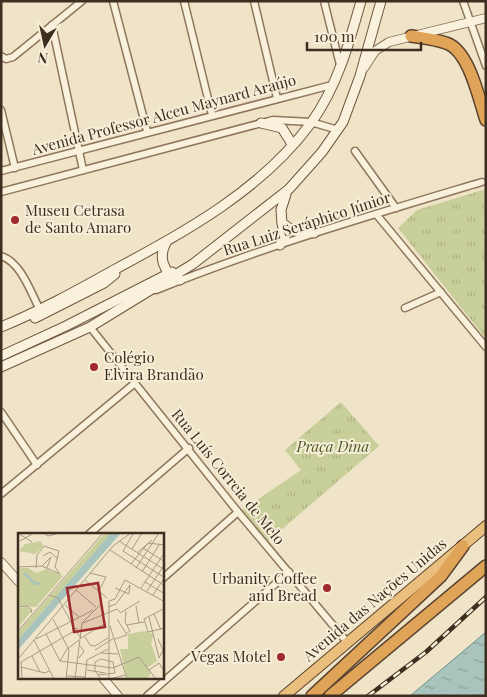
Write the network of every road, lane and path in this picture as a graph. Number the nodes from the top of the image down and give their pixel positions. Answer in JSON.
{"nodes":[{"id":1,"x":82,"y":1,"type":"edge"},
{"id":2,"x":113,"y":1,"type":"edge"},
{"id":3,"x":184,"y":1,"type":"edge"},
{"id":4,"x":254,"y":1,"type":"edge"},
{"id":5,"x":324,"y":1,"type":"edge"},
{"id":6,"x":361,"y":1,"type":"edge"},
{"id":7,"x":381,"y":1,"type":"edge"},
{"id":8,"x":464,"y":1,"type":"edge"},
{"id":9,"x":486,"y":18,"type":"edge"},
{"id":10,"x":470,"y":22,"type":"junction"},
{"id":11,"x":52,"y":25,"type":"junction"},
{"id":12,"x":411,"y":36,"type":"junction"},
{"id":13,"x":1,"y":56,"type":"edge"},
{"id":14,"x":486,"y":66,"type":"edge"},
{"id":15,"x":341,"y":67,"type":"junction"},
{"id":16,"x":360,"y":76,"type":"junction"},
{"id":17,"x":332,"y":84,"type":"junction"},
{"id":18,"x":277,"y":98,"type":"junction"},
{"id":19,"x":1,"y":110,"type":"edge"},
{"id":20,"x":212,"y":115,"type":"junction"},
{"id":21,"x":486,"y":120,"type":"edge"},
{"id":22,"x":311,"y":122,"type":"junction"},
{"id":23,"x":261,"y":123,"type":"junction"},
{"id":24,"x":338,"y":130,"type":"junction"},
{"id":25,"x":147,"y":131,"type":"junction"},
{"id":26,"x":292,"y":144,"type":"junction"},
{"id":27,"x":78,"y":150,"type":"junction"},
{"id":28,"x":355,"y":151,"type":"dead end"},
{"id":29,"x":15,"y":168,"type":"junction"},
{"id":30,"x":83,"y":170,"type":"junction"},
{"id":31,"x":1,"y":171,"type":"edge"},
{"id":32,"x":482,"y":182,"type":"dead end"},
{"id":33,"x":289,"y":189,"type":"junction"},
{"id":34,"x":1,"y":192,"type":"edge"},
{"id":35,"x":396,"y":208,"type":"junction"},
{"id":36,"x":376,"y":214,"type":"junction"},
{"id":37,"x":282,"y":223,"type":"junction"},
{"id":38,"x":314,"y":233,"type":"junction"},
{"id":39,"x":167,"y":240,"type":"junction"},
{"id":40,"x":280,"y":245,"type":"junction"},
{"id":41,"x":1,"y":256,"type":"edge"},
{"id":42,"x":131,"y":261,"type":"junction"},
{"id":43,"x":173,"y":277,"type":"junction"},
{"id":44,"x":441,"y":292,"type":"junction"},
{"id":45,"x":405,"y":308,"type":"dead end"},
{"id":46,"x":40,"y":310,"type":"junction"},
{"id":47,"x":90,"y":326,"type":"junction"},
{"id":48,"x":1,"y":327,"type":"edge"},
{"id":49,"x":1,"y":334,"type":"edge"},
{"id":50,"x":486,"y":347,"type":"edge"},
{"id":51,"x":1,"y":356,"type":"edge"},
{"id":52,"x":1,"y":367,"type":"edge"},
{"id":53,"x":136,"y":382,"type":"junction"},
{"id":54,"x":1,"y":412,"type":"edge"},
{"id":55,"x":188,"y":448,"type":"junction"},
{"id":56,"x":37,"y":465,"type":"junction"},
{"id":57,"x":1,"y":494,"type":"edge"},
{"id":58,"x":238,"y":512,"type":"junction"},
{"id":59,"x":486,"y":526,"type":"edge"},
{"id":60,"x":90,"y":533,"type":"edge"},
{"id":61,"x":463,"y":546,"type":"junction"},
{"id":62,"x":2,"y":566,"type":"edge"},
{"id":63,"x":486,"y":566,"type":"edge"},
{"id":64,"x":289,"y":572,"type":"junction"},
{"id":65,"x":164,"y":577,"type":"edge"},
{"id":66,"x":18,"y":581,"type":"edge"},
{"id":67,"x":347,"y":642,"type":"junction"},
{"id":68,"x":105,"y":680,"type":"edge"},
{"id":69,"x":118,"y":696,"type":"edge"},
{"id":70,"x":147,"y":696,"type":"edge"},
{"id":71,"x":284,"y":696,"type":"edge"},
{"id":72,"x":312,"y":696,"type":"edge"},
{"id":73,"x":330,"y":696,"type":"edge"}],
"edges":[{"from":1,"to":11,"type":"street"},
{"from":2,"to":25,"type":"street"},
{"from":3,"to":20,"type":"street"},
{"from":4,"to":18,"type":"street"},
{"from":5,"to":15,"type":"street"},
{"from":6,"to":15,"type":"main road"},
{"from":7,"to":16,"type":"main road"},
{"from":8,"to":10,"type":"street"},
{"from":9,"to":10,"type":"street"},
{"from":10,"to":12,"type":"street"},
{"from":10,"to":14,"type":"street"},
{"from":11,"to":13,"type":"street"},
{"from":11,"to":27,"type":"street"},
{"from":12,"to":16,"type":"street"},
{"from":12,"to":21,"type":"highway"},
{"from":15,"to":17,"type":"main road"},
{"from":16,"to":24,"type":"main road"},
{"from":17,"to":18,"type":"street","name":"Avenida Professor Alceu Maynard Araújo"},
{"from":17,"to":22,"type":"main road"},
{"from":18,"to":20,"type":"street","name":"Avenida Professor Alceu Maynard Araújo"},
{"from":19,"to":29,"type":"street"},
{"from":20,"to":25,"type":"street","name":"Avenida Professor Alceu Maynard Araújo"},
{"from":22,"to":23,"type":"street"},
{"from":22,"to":24,"type":"street"},
{"from":22,"to":26,"type":"main road"},
{"from":23,"to":26,"type":"main road"},
{"from":23,"to":30,"type":"street"},
{"from":24,"to":33,"type":"main road"},
{"from":25,"to":27,"type":"street","name":"Avenida Professor Alceu Maynard Araújo"},
{"from":26,"to":39,"type":"main road"},
{"from":27,"to":29,"type":"street","name":"Avenida Professor Alceu Maynard Araújo"},
{"from":27,"to":30,"type":"street"},
{"from":28,"to":35,"type":"street"},
{"from":29,"to":31,"type":"street","name":"Avenida Professor Alceu Maynard Araújo"},
{"from":30,"to":34,"type":"street"},
{"from":32,"to":35,"type":"street","name":"Rua Luiz Seráphico Júnior"},
{"from":33,"to":37,"type":"main road"},
{"from":33,"to":43,"type":"main road"},
{"from":35,"to":36,"type":"street","name":"Rua Luiz Seráphico Júnior"},
{"from":36,"to":38,"type":"street","name":"Rua Luiz Seráphico Júnior"},
{"from":36,"to":44,"type":"street"},
{"from":37,"to":38,"type":"main road"},
{"from":37,"to":40,"type":"main road"},
{"from":38,"to":40,"type":"street","name":"Rua Luiz Seráphico Júnior"},
{"from":39,"to":42,"type":"main road"},
{"from":39,"to":43,"type":"main road"},
{"from":40,"to":43,"type":"street","name":"Rua Luiz Seráphico Júnior"},
{"from":41,"to":46,"type":"street"},
{"from":42,"to":46,"type":"main road"},
{"from":42,"to":49,"type":"main road"},
{"from":43,"to":47,"type":"main road"},
{"from":43,"to":51,"type":"main road"},
{"from":44,"to":45,"type":"street"},
{"from":44,"to":50,"type":"street"},
{"from":46,"to":48,"type":"main road"},
{"from":47,"to":52,"type":"main road"},
{"from":47,"to":53,"type":"street","name":"Rua Luís Correia de Melo"},
{"from":53,"to":55,"type":"street","name":"Rua Luís Correia de Melo"},
{"from":53,"to":56,"type":"street"},
{"from":54,"to":56,"type":"street"},
{"from":55,"to":58,"type":"street","name":"Rua Luís Correia de Melo"},
{"from":55,"to":60,"type":"street"},
{"from":56,"to":57,"type":"street"},
{"from":58,"to":64,"type":"street","name":"Rua Luís Correia de Melo"},
{"from":58,"to":65,"type":"street"},
{"from":59,"to":61,"type":"highway","name":"Avenida das Nações Unidas"},
{"from":61,"to":67,"type":"highway","name":"Avenida das Nações Unidas"},
{"from":61,"to":72,"type":"highway"},
{"from":62,"to":66,"type":"street"},
{"from":63,"to":73,"type":"highway"},
{"from":64,"to":67,"type":"street","name":"Rua Luís Correia de Melo"},
{"from":64,"to":70,"type":"street"},
{"from":67,"to":71,"type":"highway","name":"Avenida das Nações Unidas"},
{"from":68,"to":69,"type":"street"}]}
